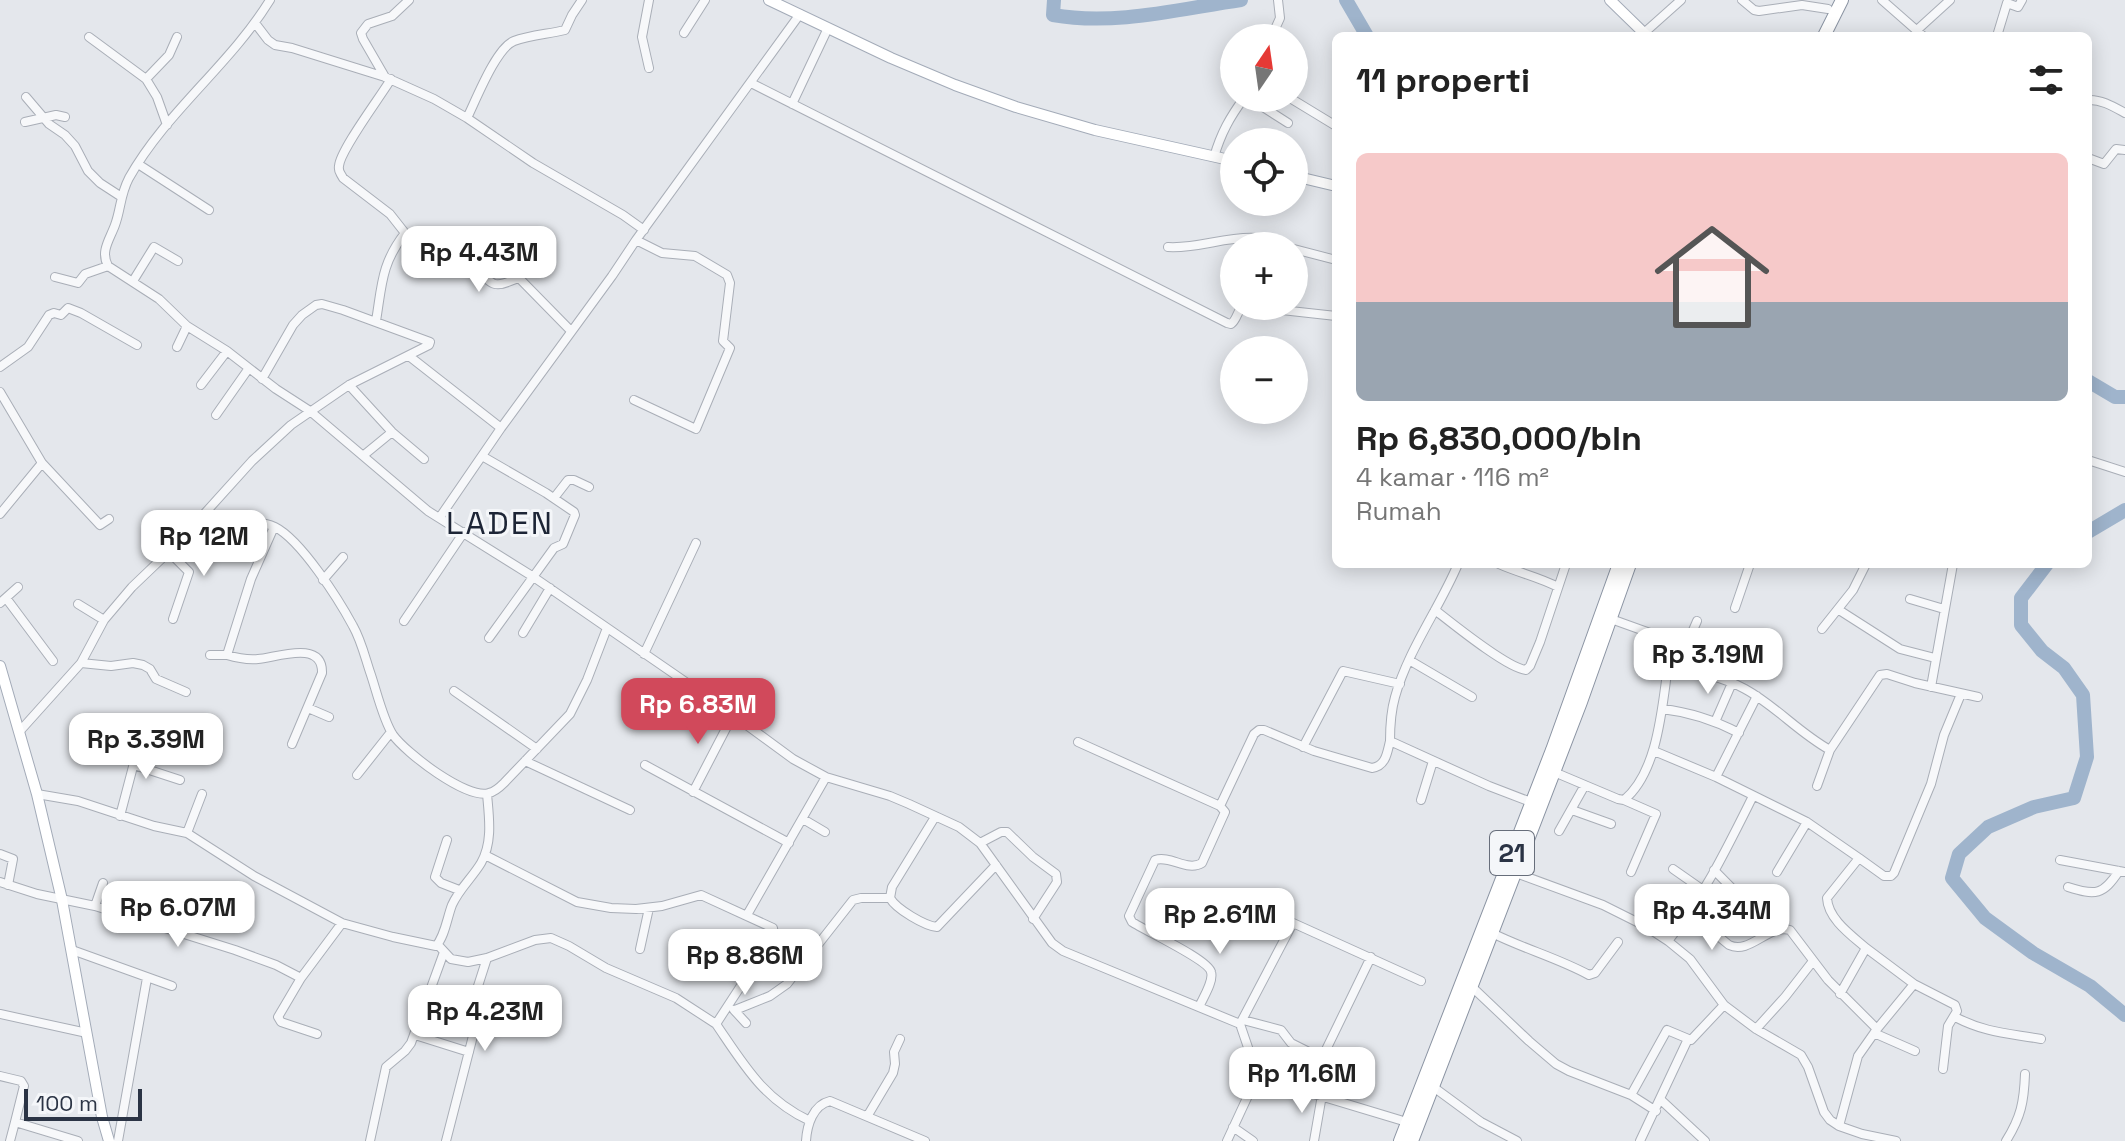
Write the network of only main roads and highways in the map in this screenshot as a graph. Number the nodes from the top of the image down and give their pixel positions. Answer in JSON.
{"nodes":[{"id":1,"x":769,"y":0,"type":"edge"},
{"id":2,"x":1610,"y":0,"type":"edge"},
{"id":3,"x":1842,"y":0,"type":"edge"},
{"id":4,"x":1830,"y":10,"type":"edge"},
{"id":5,"x":1643,"y":32,"type":"edge"},
{"id":6,"x":1825,"y":32,"type":"edge"},
{"id":7,"x":1220,"y":158,"type":"edge"},
{"id":8,"x":1308,"y":179,"type":"edge"},
{"id":9,"x":1332,"y":185,"type":"edge"},
{"id":10,"x":1618,"y":568,"type":"edge"},
{"id":11,"x":1629,"y":568,"type":"edge"},
{"id":12,"x":0,"y":666,"type":"edge"},
{"id":13,"x":1536,"y":804,"type":"junction"},
{"id":14,"x":1407,"y":1122,"type":"junction"},
{"id":15,"x":109,"y":1141,"type":"edge"},
{"id":16,"x":1400,"y":1141,"type":"edge"},
{"id":17,"x":1412,"y":1141,"type":"edge"}],
"edges":[{"from":1,"to":7,"type":"main road"},
{"from":2,"to":5,"type":"main road"},
{"from":3,"to":4,"type":"highway"},
{"from":4,"to":6,"type":"highway"},
{"from":8,"to":9,"type":"main road"},
{"from":10,"to":13,"type":"highway","number":"21"},
{"from":11,"to":13,"type":"highway","number":"21"},
{"from":12,"to":15,"type":"main road"},
{"from":13,"to":14,"type":"highway","number":"21"},
{"from":13,"to":14,"type":"highway","number":"21"},
{"from":14,"to":16,"type":"highway","number":"21"},
{"from":14,"to":17,"type":"highway","number":"21"}]}
